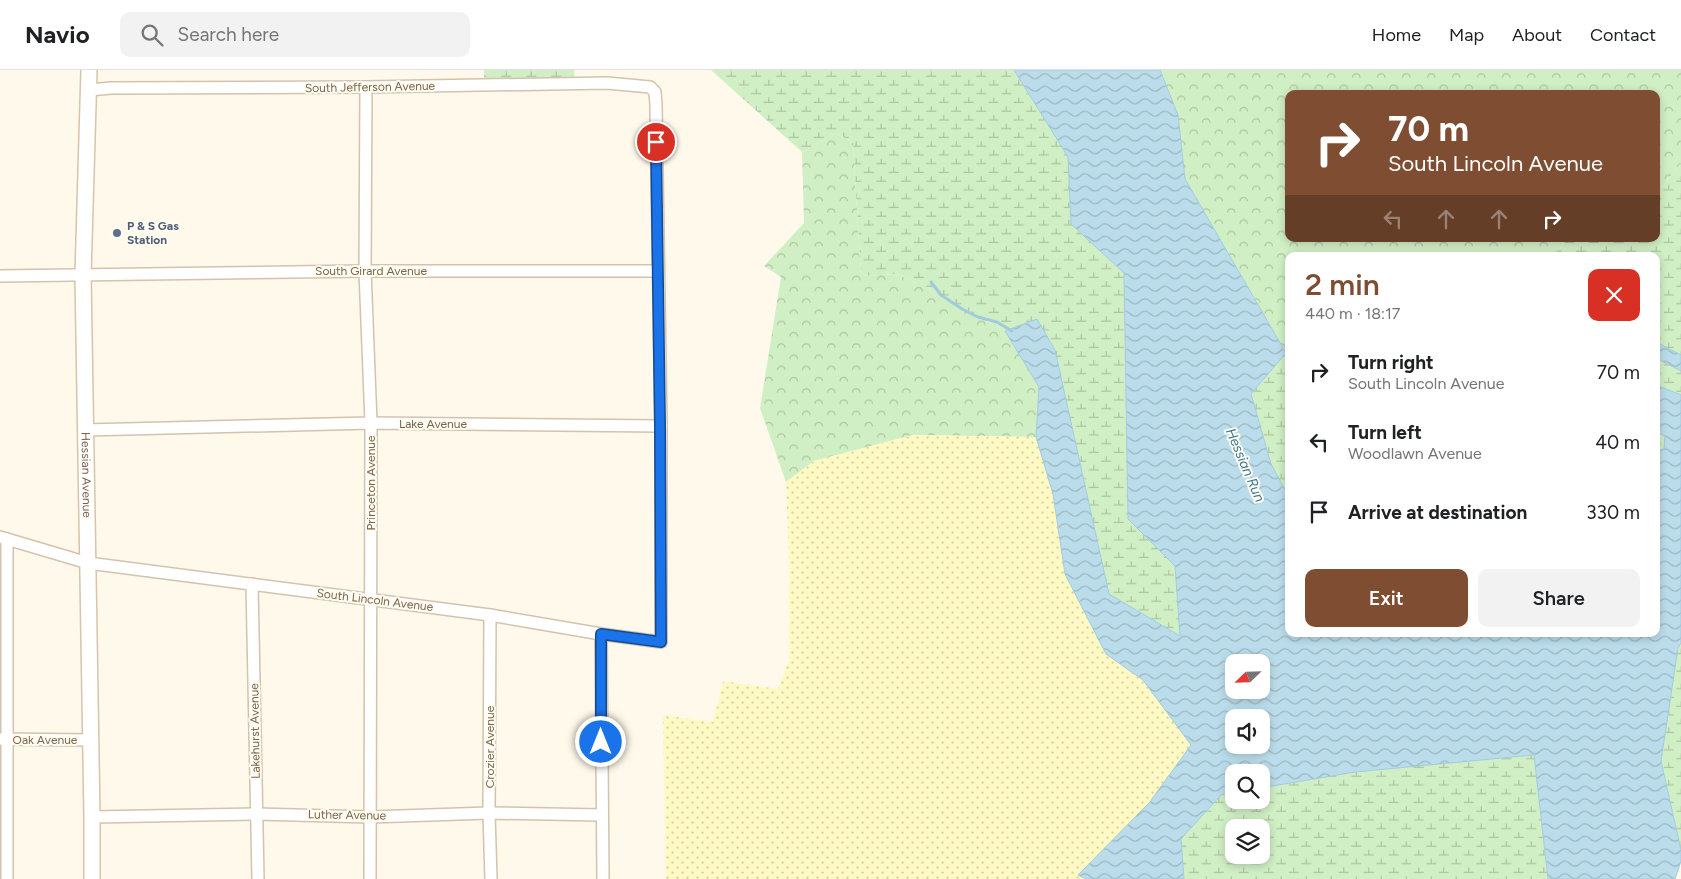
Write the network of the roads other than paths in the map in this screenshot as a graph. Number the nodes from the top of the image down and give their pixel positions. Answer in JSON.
{"nodes":[{"id":1,"x":89,"y":70,"type":"edge"},
{"id":2,"x":366,"y":87,"type":"junction"},
{"id":3,"x":89,"y":90,"type":"junction"},
{"id":4,"x":365,"y":270,"type":"junction"},
{"id":5,"x":658,"y":271,"type":"junction"},
{"id":6,"x":84,"y":275,"type":"junction"},
{"id":7,"x":0,"y":276,"type":"edge"},
{"id":8,"x":371,"y":424,"type":"junction"},
{"id":9,"x":660,"y":426,"type":"junction"},
{"id":10,"x":86,"y":430,"type":"junction"},
{"id":11,"x":4,"y":538,"type":"edge"},
{"id":12,"x":88,"y":563,"type":"junction"},
{"id":13,"x":252,"y":584,"type":"junction"},
{"id":14,"x":371,"y":599,"type":"junction"},
{"id":15,"x":490,"y":615,"type":"junction"},
{"id":16,"x":601,"y":634,"type":"junction"},
{"id":17,"x":3,"y":740,"type":"edge"},
{"id":18,"x":91,"y":740,"type":"junction"},
{"id":19,"x":489,"y":812,"type":"junction"},
{"id":20,"x":257,"y":814,"type":"junction"},
{"id":21,"x":601,"y":815,"type":"junction"},
{"id":22,"x":370,"y":817,"type":"junction"},
{"id":23,"x":92,"y":818,"type":"junction"},
{"id":24,"x":7,"y":879,"type":"edge"},
{"id":25,"x":92,"y":879,"type":"edge"},
{"id":26,"x":258,"y":879,"type":"edge"},
{"id":27,"x":370,"y":879,"type":"edge"},
{"id":28,"x":491,"y":879,"type":"edge"},
{"id":29,"x":603,"y":879,"type":"edge"}],
"edges":[{"from":1,"to":3,"type":"main road","name":"Hessian Avenue"},
{"from":2,"to":3,"type":"street","name":"South Jefferson Avenue"},
{"from":2,"to":4,"type":"street","name":"Princeton Avenue"},
{"from":2,"to":5,"type":"street","name":"South Jefferson Avenue"},
{"from":3,"to":6,"type":"main road","name":"Hessian Avenue"},
{"from":4,"to":5,"type":"street","name":"South Girard Avenue"},
{"from":4,"to":6,"type":"street","name":"South Girard Avenue"},
{"from":4,"to":8,"type":"street","name":"Princeton Avenue"},
{"from":5,"to":9,"type":"street"},
{"from":6,"to":7,"type":"street","name":"South Girard Avenue"},
{"from":6,"to":10,"type":"main road","name":"Hessian Avenue"},
{"from":8,"to":9,"type":"street","name":"Lake Avenue"},
{"from":8,"to":10,"type":"street","name":"Lake Avenue"},
{"from":8,"to":14,"type":"street","name":"Princeton Avenue"},
{"from":9,"to":16,"type":"street","name":"South Lincoln Avenue"},
{"from":10,"to":12,"type":"main road","name":"Hessian Avenue"},
{"from":11,"to":12,"type":"street","name":"South Lincoln Avenue"},
{"from":11,"to":17,"type":"street"},
{"from":12,"to":13,"type":"street","name":"South Lincoln Avenue"},
{"from":12,"to":18,"type":"main road","name":"Hessian Avenue"},
{"from":13,"to":14,"type":"street","name":"South Lincoln Avenue"},
{"from":13,"to":20,"type":"street","name":"Lakehurst Avenue"},
{"from":14,"to":15,"type":"street","name":"South Lincoln Avenue"},
{"from":14,"to":22,"type":"street","name":"Princeton Avenue"},
{"from":15,"to":16,"type":"street","name":"South Lincoln Avenue"},
{"from":15,"to":19,"type":"street","name":"Crozier Avenue"},
{"from":16,"to":21,"type":"street"},
{"from":17,"to":18,"type":"street","name":"Oak Avenue"},
{"from":17,"to":24,"type":"street"},
{"from":18,"to":23,"type":"main road","name":"Hessian Avenue"},
{"from":19,"to":21,"type":"street","name":"Luther Avenue"},
{"from":19,"to":22,"type":"street","name":"Luther Avenue"},
{"from":19,"to":28,"type":"street","name":"Crozier Avenue"},
{"from":20,"to":22,"type":"street","name":"Luther Avenue"},
{"from":20,"to":23,"type":"street","name":"Luther Avenue"},
{"from":20,"to":26,"type":"street","name":"Lakehurst Avenue"},
{"from":21,"to":29,"type":"street"},
{"from":22,"to":27,"type":"street","name":"Princeton Avenue"},
{"from":23,"to":25,"type":"main road","name":"Hessian Avenue"}]}
